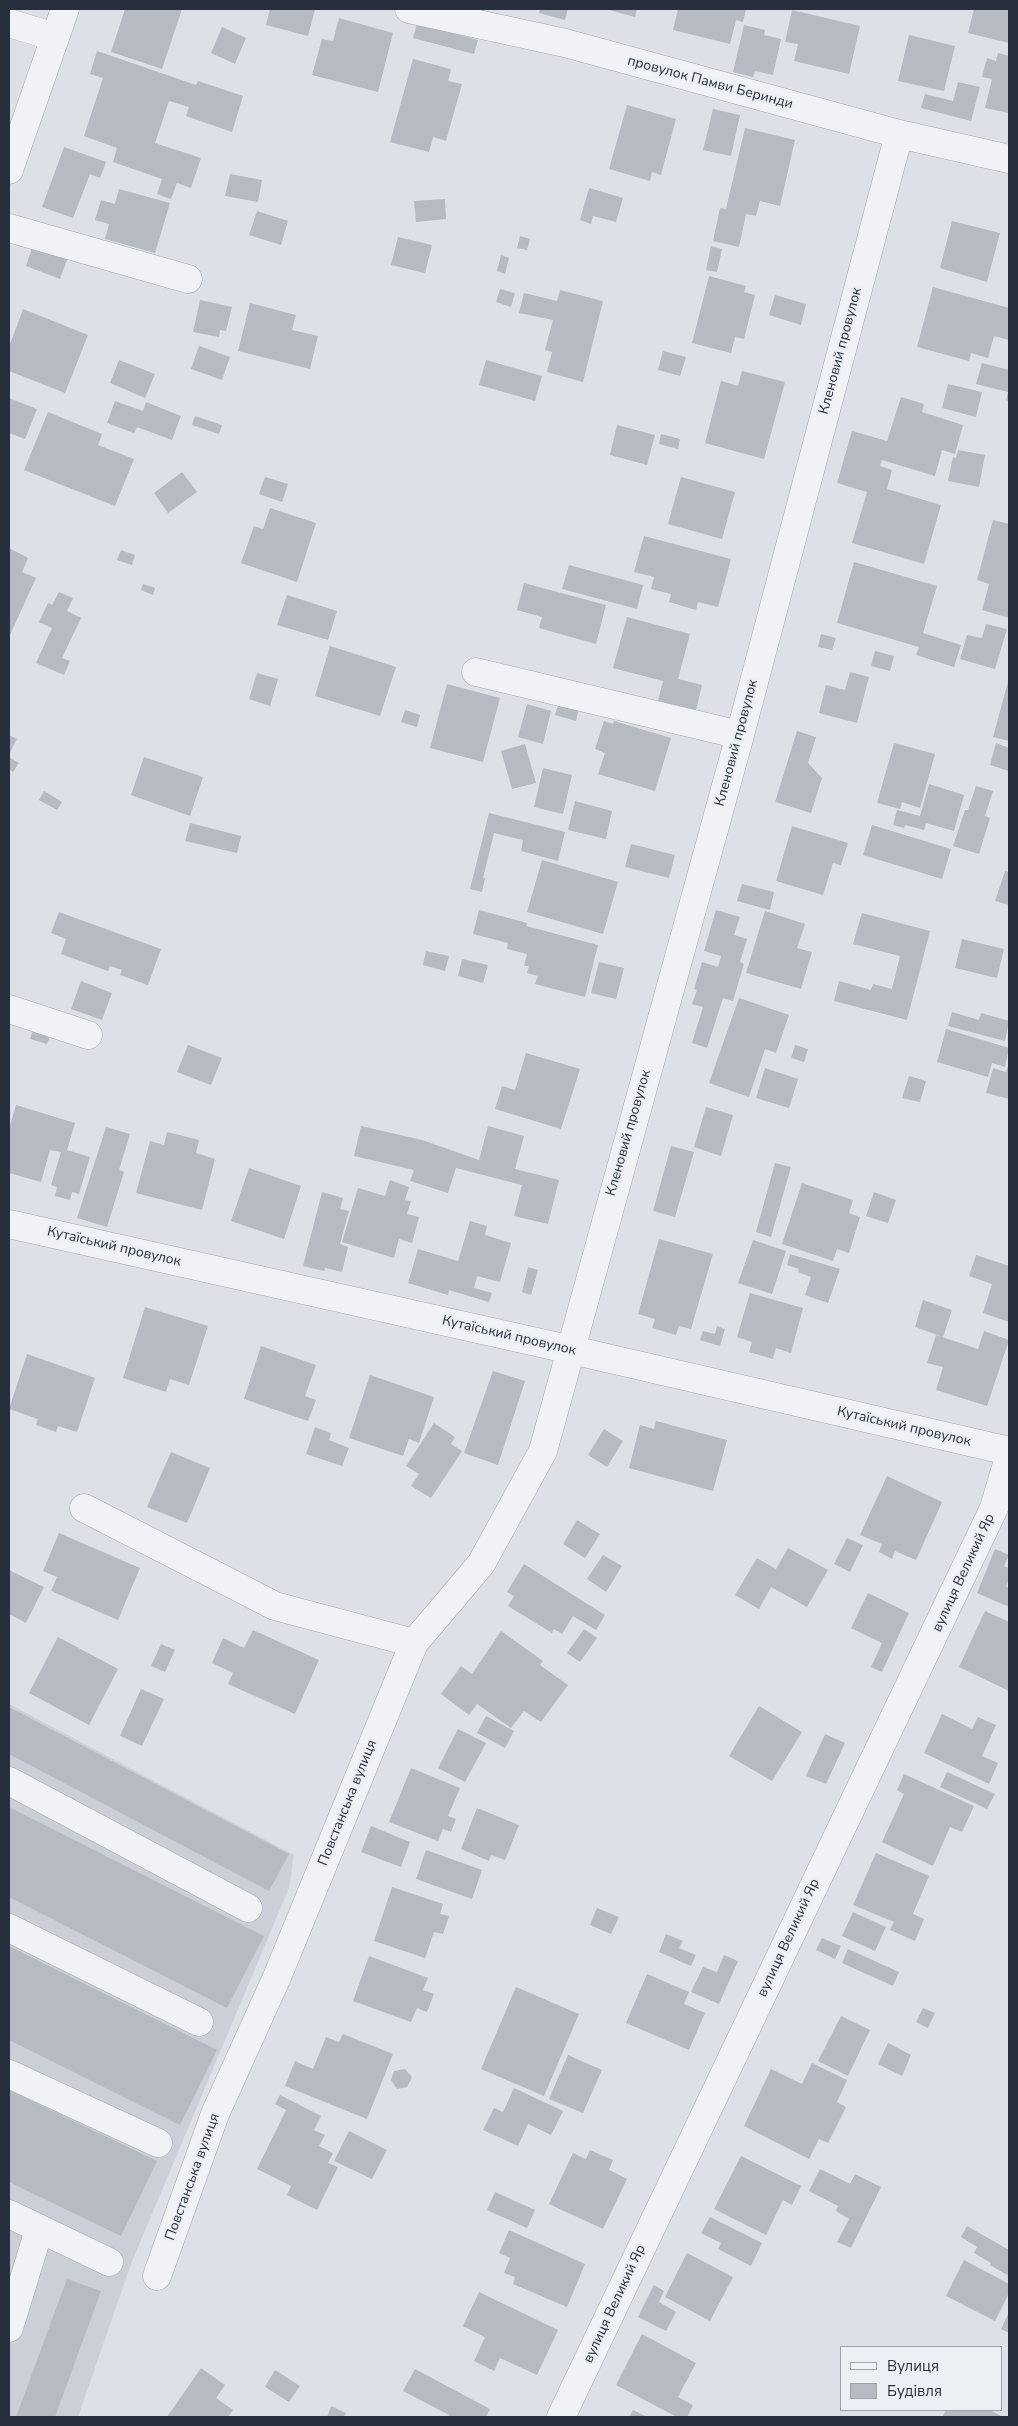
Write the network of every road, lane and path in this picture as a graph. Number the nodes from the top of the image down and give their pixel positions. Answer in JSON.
{"nodes":[{"id":1,"x":65,"y":9,"type":"edge"},
{"id":2,"x":409,"y":9,"type":"edge"},
{"id":3,"x":9,"y":23,"type":"edge"},
{"id":4,"x":56,"y":38,"type":"junction"},
{"id":5,"x":899,"y":134,"type":"junction"},
{"id":6,"x":1009,"y":159,"type":"edge"},
{"id":7,"x":9,"y":170,"type":"edge"},
{"id":8,"x":9,"y":228,"type":"edge"},
{"id":9,"x":188,"y":279,"type":"dead end"},
{"id":10,"x":476,"y":672,"type":"dead end"},
{"id":11,"x":740,"y":735,"type":"junction"},
{"id":12,"x":9,"y":1009,"type":"edge"},
{"id":13,"x":88,"y":1034,"type":"dead end"},
{"id":14,"x":9,"y":1224,"type":"edge"},
{"id":15,"x":572,"y":1350,"type":"junction"},
{"id":16,"x":1009,"y":1452,"type":"edge"},
{"id":17,"x":1009,"y":1457,"type":"edge"},
{"id":18,"x":84,"y":1508,"type":"dead end"},
{"id":19,"x":414,"y":1643,"type":"junction"},
{"id":20,"x":9,"y":1781,"type":"edge"},
{"id":21,"x":248,"y":1908,"type":"dead end"},
{"id":22,"x":9,"y":1928,"type":"edge"},
{"id":23,"x":199,"y":2022,"type":"dead end"},
{"id":24,"x":9,"y":2074,"type":"edge"},
{"id":25,"x":158,"y":2143,"type":"dead end"},
{"id":26,"x":9,"y":2214,"type":"edge"},
{"id":27,"x":39,"y":2230,"type":"junction"},
{"id":28,"x":109,"y":2262,"type":"dead end"},
{"id":29,"x":157,"y":2276,"type":"dead end"},
{"id":30,"x":9,"y":2328,"type":"edge"},
{"id":31,"x":561,"y":2417,"type":"edge"}],
"edges":[{"from":1,"to":4,"type":"street"},
{"from":2,"to":5,"type":"street","name":"провулок Памви Беринди"},
{"from":3,"to":4,"type":"street"},
{"from":4,"to":7,"type":"street"},
{"from":5,"to":6,"type":"street","name":"провулок Памви Беринди"},
{"from":5,"to":11,"type":"street","name":"Кленовий провулок"},
{"from":8,"to":9,"type":"street"},
{"from":10,"to":11,"type":"street"},
{"from":11,"to":15,"type":"street","name":"Кленовий провулок"},
{"from":12,"to":13,"type":"street"},
{"from":14,"to":15,"type":"street","name":"Кутаїський провулок"},
{"from":15,"to":16,"type":"street","name":"Кутаїський провулок"},
{"from":15,"to":19,"type":"street","name":"Повстанська вулиця"},
{"from":17,"to":31,"type":"street","name":"вулиця Великий Яр"},
{"from":18,"to":19,"type":"street"},
{"from":19,"to":29,"type":"street","name":"Повстанська вулиця"},
{"from":20,"to":21,"type":"street"},
{"from":22,"to":23,"type":"street"},
{"from":24,"to":25,"type":"street"},
{"from":26,"to":27,"type":"street"},
{"from":27,"to":28,"type":"street"},
{"from":27,"to":30,"type":"street"}]}
